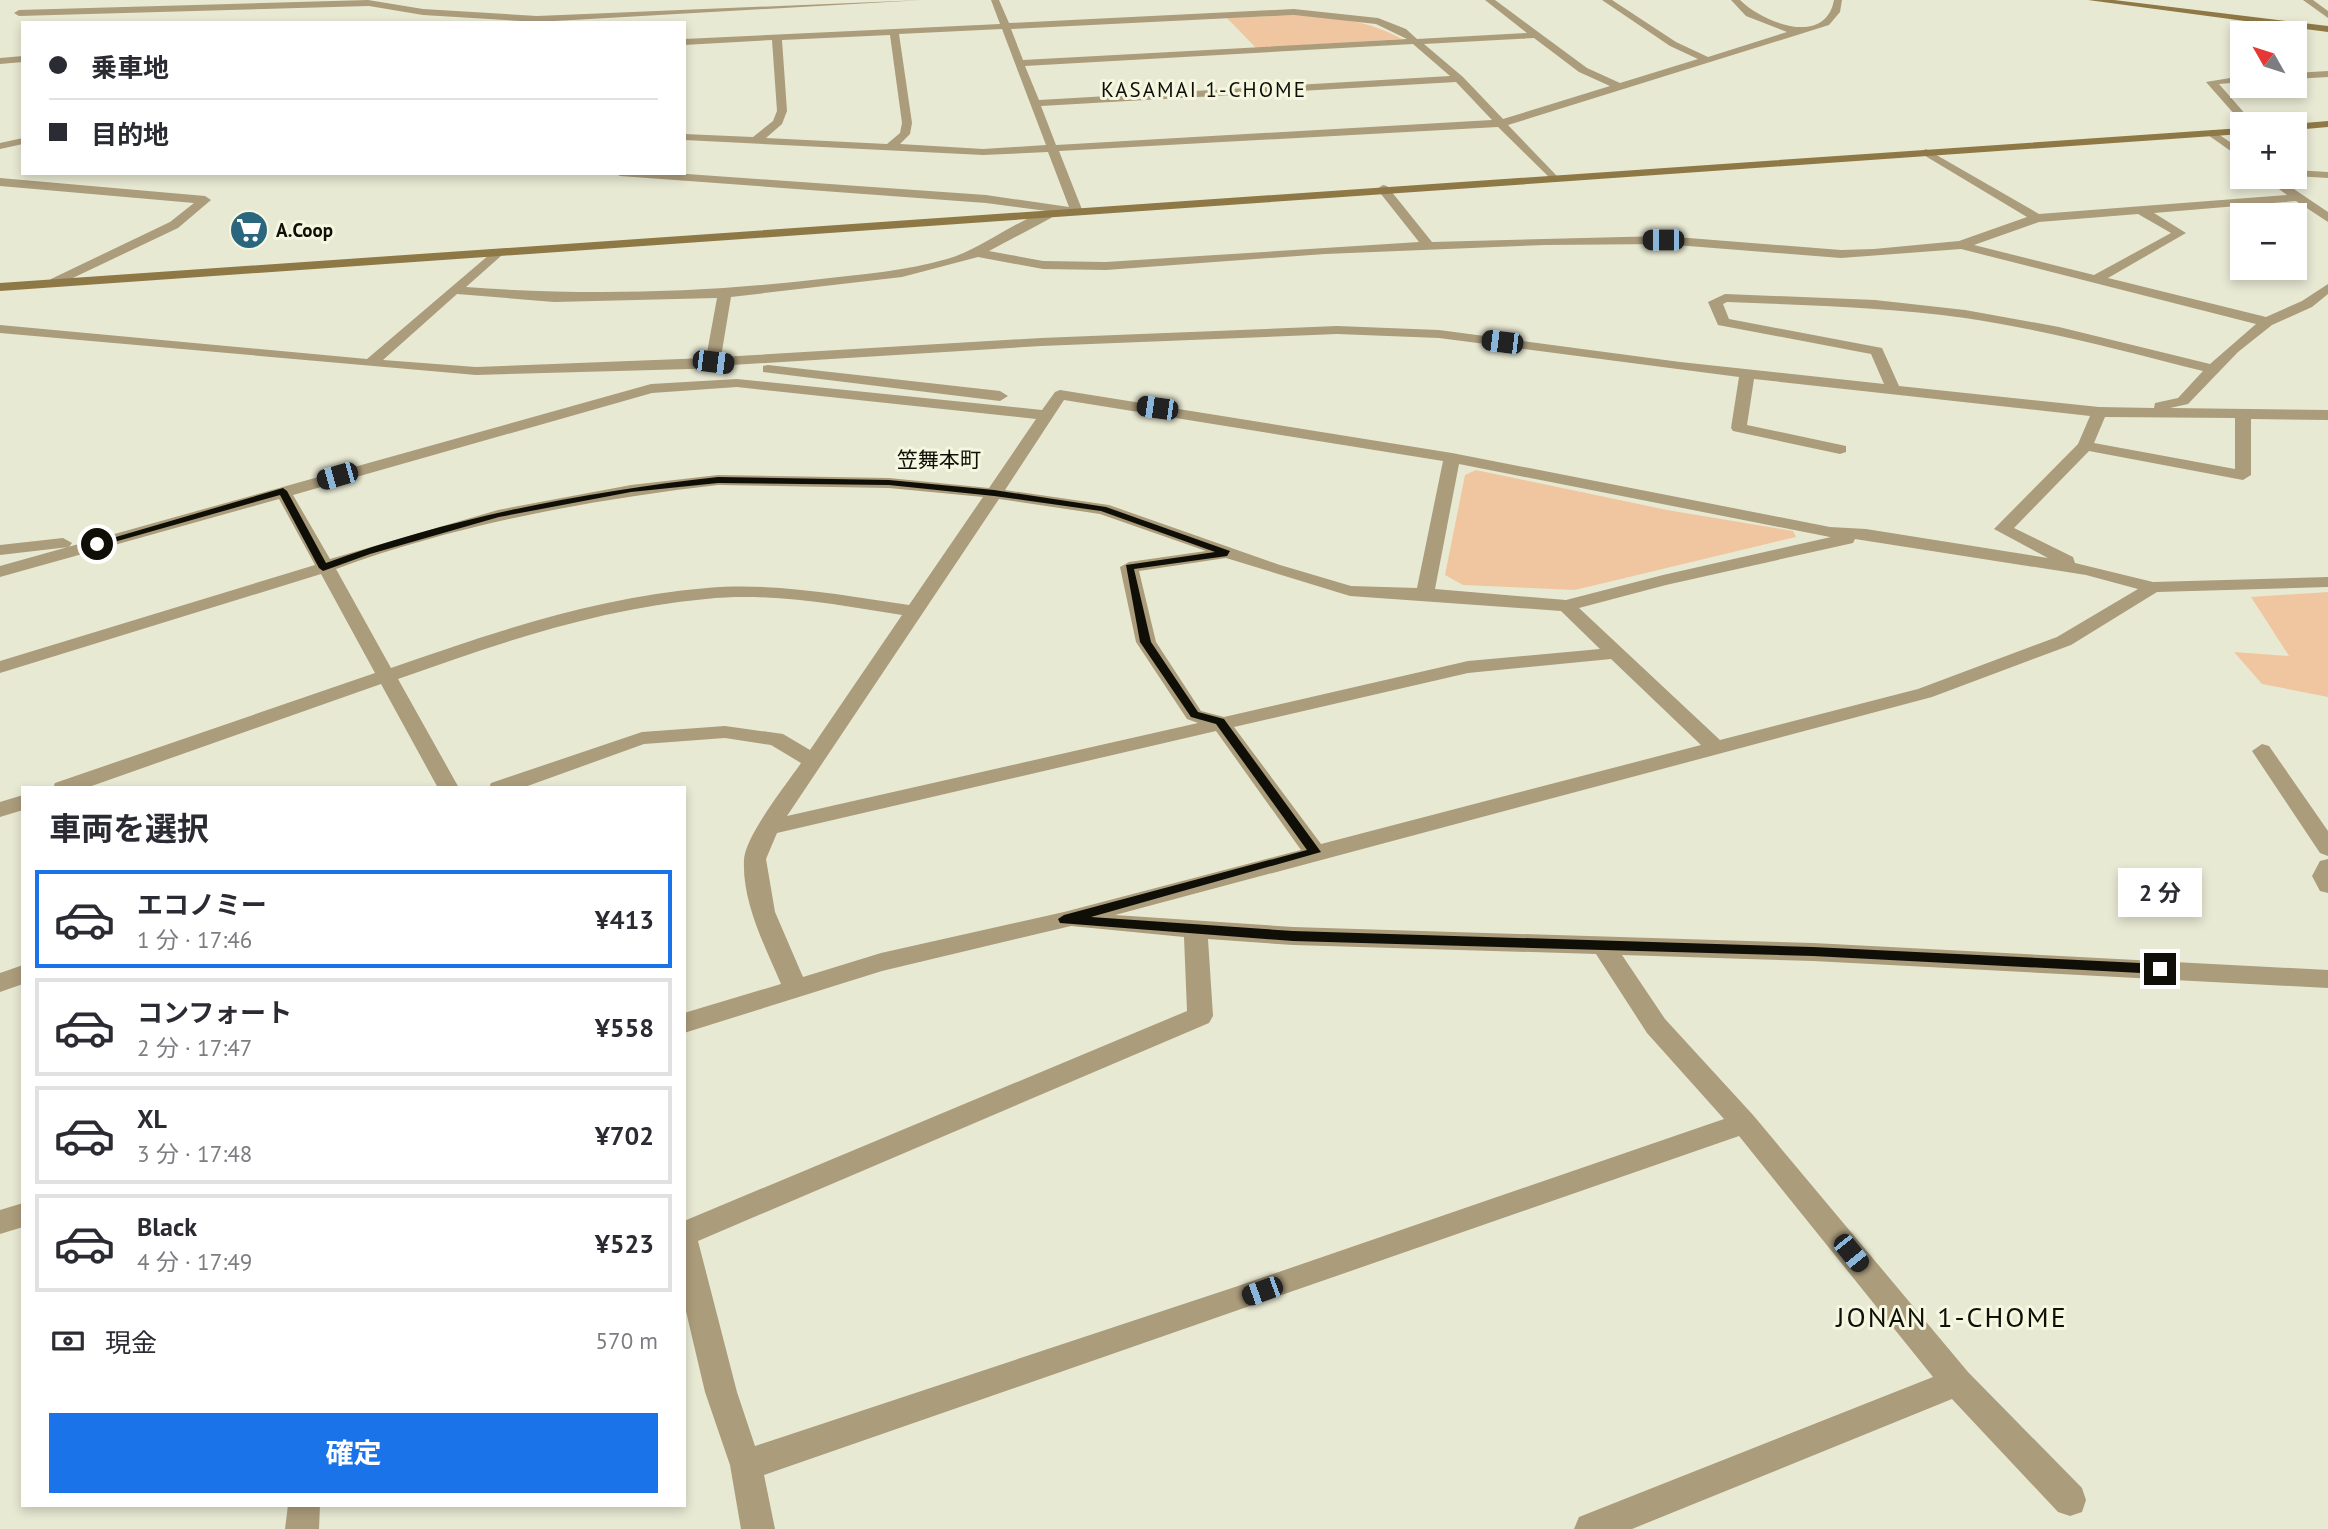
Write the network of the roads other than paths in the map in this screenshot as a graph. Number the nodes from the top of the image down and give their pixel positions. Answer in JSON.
{"nodes":[{"id":1,"x":62,"y":0,"type":"edge"},
{"id":2,"x":352,"y":0,"type":"edge"},
{"id":3,"x":919,"y":0,"type":"edge"},
{"id":4,"x":995,"y":0,"type":"edge"},
{"id":5,"x":1489,"y":0,"type":"edge"},
{"id":6,"x":1606,"y":0,"type":"edge"},
{"id":7,"x":1735,"y":0,"type":"edge"},
{"id":8,"x":1838,"y":0,"type":"edge"},
{"id":9,"x":2092,"y":0,"type":"edge"},
{"id":10,"x":2309,"y":2,"type":"edge"},
{"id":11,"x":372,"y":4,"type":"junction"},
{"id":12,"x":2328,"y":4,"type":"edge"},
{"id":13,"x":124,"y":12,"type":"junction"},
{"id":14,"x":423,"y":12,"type":"junction"},
{"id":15,"x":2328,"y":15,"type":"edge"},
{"id":16,"x":666,"y":18,"type":"edge"},
{"id":17,"x":112,"y":21,"type":"edge"},
{"id":18,"x":412,"y":21,"type":"edge"},
{"id":19,"x":1006,"y":26,"type":"junction"},
{"id":20,"x":2328,"y":29,"type":"edge"},
{"id":21,"x":894,"y":32,"type":"junction"},
{"id":22,"x":1797,"y":33,"type":"junction"},
{"id":23,"x":1534,"y":35,"type":"junction"},
{"id":24,"x":777,"y":38,"type":"junction"},
{"id":25,"x":1416,"y":41,"type":"junction"},
{"id":26,"x":686,"y":42,"type":"edge"},
{"id":27,"x":21,"y":59,"type":"edge"},
{"id":28,"x":1707,"y":60,"type":"junction"},
{"id":29,"x":0,"y":61,"type":"edge"},
{"id":30,"x":1021,"y":63,"type":"junction"},
{"id":31,"x":2328,"y":74,"type":"edge"},
{"id":32,"x":2307,"y":75,"type":"edge"},
{"id":33,"x":1459,"y":79,"type":"junction"},
{"id":34,"x":2230,"y":80,"type":"edge"},
{"id":35,"x":1620,"y":87,"type":"junction"},
{"id":36,"x":1034,"y":103,"type":"junction"},
{"id":37,"x":2238,"y":112,"type":"edge"},
{"id":38,"x":1503,"y":123,"type":"junction"},
{"id":39,"x":2328,"y":124,"type":"edge"},
{"id":40,"x":2307,"y":126,"type":"edge"},
{"id":41,"x":2230,"y":132,"type":"edge"},
{"id":42,"x":2212,"y":133,"type":"junction"},
{"id":43,"x":686,"y":137,"type":"edge"},
{"id":44,"x":21,"y":141,"type":"edge"},
{"id":45,"x":755,"y":141,"type":"junction"},
{"id":46,"x":0,"y":146,"type":"edge"},
{"id":47,"x":2230,"y":147,"type":"edge"},
{"id":48,"x":889,"y":148,"type":"junction"},
{"id":49,"x":1054,"y":150,"type":"junction"},
{"id":50,"x":1926,"y":152,"type":"junction"},
{"id":51,"x":2307,"y":174,"type":"edge"},
{"id":52,"x":648,"y":175,"type":"edge"},
{"id":53,"x":2328,"y":175,"type":"edge"},
{"id":54,"x":1552,"y":177,"type":"junction"},
{"id":55,"x":0,"y":183,"type":"edge"},
{"id":56,"x":1383,"y":189,"type":"junction"},
{"id":57,"x":2284,"y":189,"type":"edge"},
{"id":58,"x":2296,"y":198,"type":"junction"},
{"id":59,"x":2139,"y":209,"type":"junction"},
{"id":60,"x":1077,"y":212,"type":"junction"},
{"id":61,"x":1047,"y":215,"type":"junction"},
{"id":62,"x":2327,"y":216,"type":"edge"},
{"id":63,"x":2037,"y":218,"type":"junction"},
{"id":64,"x":1961,"y":245,"type":"junction"},
{"id":65,"x":1429,"y":247,"type":"junction"},
{"id":66,"x":496,"y":253,"type":"junction"},
{"id":67,"x":977,"y":253,"type":"junction"},
{"id":68,"x":2096,"y":279,"type":"junction"},
{"id":69,"x":56,"y":282,"type":"junction"},
{"id":70,"x":0,"y":287,"type":"edge"},
{"id":71,"x":2328,"y":288,"type":"edge"},
{"id":72,"x":457,"y":290,"type":"junction"},
{"id":73,"x":725,"y":294,"type":"junction"},
{"id":74,"x":2267,"y":322,"type":"junction"},
{"id":75,"x":0,"y":329,"type":"edge"},
{"id":76,"x":713,"y":362,"type":"junction"},
{"id":77,"x":370,"y":364,"type":"junction"},
{"id":78,"x":2215,"y":370,"type":"junction"},
{"id":79,"x":1747,"y":373,"type":"junction"},
{"id":80,"x":1893,"y":388,"type":"junction"},
{"id":81,"x":1051,"y":409,"type":"junction"},
{"id":82,"x":2141,"y":410,"type":"junction"},
{"id":83,"x":2099,"y":412,"type":"junction"},
{"id":84,"x":2243,"y":413,"type":"junction"},
{"id":85,"x":2328,"y":415,"type":"edge"},
{"id":86,"x":2085,"y":446,"type":"junction"},
{"id":87,"x":1840,"y":449,"type":"dead end"},
{"id":88,"x":1452,"y":458,"type":"junction"},
{"id":89,"x":283,"y":491,"type":"junction"},
{"id":90,"x":994,"y":493,"type":"junction"},
{"id":91,"x":1866,"y":534,"type":"junction"},
{"id":92,"x":121,"y":537,"type":"junction"},
{"id":93,"x":0,"y":550,"type":"edge"},
{"id":94,"x":1227,"y":553,"type":"junction"},
{"id":95,"x":323,"y":568,"type":"junction"},
{"id":96,"x":2087,"y":570,"type":"junction"},
{"id":97,"x":0,"y":572,"type":"edge"},
{"id":98,"x":2328,"y":582,"type":"edge"},
{"id":99,"x":2153,"y":587,"type":"junction"},
{"id":100,"x":1425,"y":593,"type":"junction"},
{"id":101,"x":1566,"y":606,"type":"junction"},
{"id":102,"x":915,"y":612,"type":"junction"},
{"id":103,"x":1614,"y":653,"type":"junction"},
{"id":104,"x":0,"y":667,"type":"edge"},
{"id":105,"x":384,"y":675,"type":"junction"},
{"id":106,"x":1220,"y":722,"type":"junction"},
{"id":107,"x":1714,"y":746,"type":"junction"},
{"id":108,"x":2262,"y":751,"type":"dead end"},
{"id":109,"x":814,"y":762,"type":"junction"},
{"id":110,"x":69,"y":786,"type":"edge"},
{"id":111,"x":448,"y":786,"type":"edge"},
{"id":112,"x":505,"y":786,"type":"edge"},
{"id":113,"x":21,"y":803,"type":"edge"},
{"id":114,"x":0,"y":810,"type":"edge"},
{"id":115,"x":768,"y":828,"type":"junction"},
{"id":116,"x":2328,"y":848,"type":"edge"},
{"id":117,"x":1315,"y":852,"type":"junction"},
{"id":118,"x":2328,"y":867,"type":"edge"},
{"id":119,"x":2328,"y":885,"type":"edge"},
{"id":120,"x":1064,"y":919,"type":"junction"},
{"id":121,"x":1196,"y":929,"type":"junction"},
{"id":122,"x":1603,"y":945,"type":"junction"},
{"id":123,"x":21,"y":975,"type":"edge"},
{"id":124,"x":2328,"y":979,"type":"edge"},
{"id":125,"x":0,"y":983,"type":"edge"},
{"id":126,"x":796,"y":990,"type":"junction"},
{"id":127,"x":686,"y":1022,"type":"edge"},
{"id":128,"x":1744,"y":1123,"type":"junction"},
{"id":129,"x":21,"y":1216,"type":"edge"},
{"id":130,"x":0,"y":1222,"type":"edge"},
{"id":131,"x":686,"y":1233,"type":"edge"},
{"id":132,"x":686,"y":1250,"type":"edge"},
{"id":133,"x":1957,"y":1382,"type":"junction"},
{"id":134,"x":746,"y":1465,"type":"junction"},
{"id":135,"x":2070,"y":1500,"type":"dead end"},
{"id":136,"x":304,"y":1507,"type":"edge"},
{"id":137,"x":302,"y":1529,"type":"edge"},
{"id":138,"x":758,"y":1529,"type":"edge"},
{"id":139,"x":1591,"y":1529,"type":"edge"}],
"edges":[{"from":1,"to":13,"type":"street"},
{"from":2,"to":11,"type":"street"},
{"from":3,"to":16,"type":"street"},
{"from":4,"to":19,"type":"street"},
{"from":5,"to":23,"type":"street"},
{"from":6,"to":28,"type":"street"},
{"from":7,"to":22,"type":"street"},
{"from":8,"to":22,"type":"street"},
{"from":9,"to":20,"type":"street"},
{"from":10,"to":12,"type":"street"},
{"from":10,"to":15,"type":"street"},
{"from":11,"to":13,"type":"street"},
{"from":11,"to":14,"type":"street"},
{"from":13,"to":17,"type":"street"},
{"from":14,"to":16,"type":"street"},
{"from":14,"to":18,"type":"street"},
{"from":19,"to":21,"type":"street"},
{"from":19,"to":25,"type":"street"},
{"from":19,"to":30,"type":"street"},
{"from":21,"to":24,"type":"street"},
{"from":21,"to":48,"type":"street"},
{"from":22,"to":28,"type":"street"},
{"from":23,"to":25,"type":"street"},
{"from":23,"to":35,"type":"street"},
{"from":24,"to":26,"type":"street"},
{"from":24,"to":45,"type":"street"},
{"from":25,"to":30,"type":"street"},
{"from":25,"to":33,"type":"street"},
{"from":27,"to":29,"type":"street"},
{"from":28,"to":35,"type":"street"},
{"from":30,"to":36,"type":"street"},
{"from":31,"to":32,"type":"street"},
{"from":33,"to":36,"type":"street"},
{"from":33,"to":38,"type":"street"},
{"from":34,"to":37,"type":"street"},
{"from":35,"to":38,"type":"street"},
{"from":36,"to":49,"type":"street"},
{"from":38,"to":49,"type":"street"},
{"from":38,"to":54,"type":"street"},
{"from":39,"to":40,"type":"street"},
{"from":41,"to":42,"type":"street"},
{"from":42,"to":47,"type":"street"},
{"from":42,"to":50,"type":"street"},
{"from":43,"to":45,"type":"street"},
{"from":44,"to":46,"type":"street"},
{"from":45,"to":48,"type":"street"},
{"from":48,"to":49,"type":"street"},
{"from":49,"to":60,"type":"street"},
{"from":50,"to":54,"type":"street"},
{"from":50,"to":63,"type":"street"},
{"from":51,"to":53,"type":"street"},
{"from":52,"to":60,"type":"street"},
{"from":54,"to":56,"type":"street"},
{"from":55,"to":69,"type":"street"},
{"from":56,"to":60,"type":"street"},
{"from":56,"to":65,"type":"street"},
{"from":57,"to":58,"type":"street"},
{"from":58,"to":59,"type":"street"},
{"from":58,"to":62,"type":"street"},
{"from":59,"to":63,"type":"street"},
{"from":59,"to":68,"type":"street"},
{"from":60,"to":61,"type":"street"},
{"from":61,"to":66,"type":"street"},
{"from":61,"to":67,"type":"street"},
{"from":63,"to":64,"type":"street"},
{"from":64,"to":65,"type":"street"},
{"from":64,"to":68,"type":"street"},
{"from":65,"to":67,"type":"street"},
{"from":66,"to":69,"type":"street"},
{"from":66,"to":72,"type":"street"},
{"from":67,"to":73,"type":"street"},
{"from":68,"to":74,"type":"street"},
{"from":69,"to":70,"type":"street"},
{"from":71,"to":74,"type":"street"},
{"from":72,"to":73,"type":"street"},
{"from":72,"to":77,"type":"street"},
{"from":73,"to":76,"type":"street"},
{"from":74,"to":78,"type":"street"},
{"from":75,"to":77,"type":"street"},
{"from":76,"to":77,"type":"street"},
{"from":76,"to":79,"type":"street"},
{"from":76,"to":81,"type":"street"},
{"from":78,"to":80,"type":"street"},
{"from":78,"to":82,"type":"street"},
{"from":79,"to":80,"type":"street"},
{"from":79,"to":87,"type":"street"},
{"from":80,"to":83,"type":"street"},
{"from":81,"to":88,"type":"street"},
{"from":81,"to":89,"type":"street"},
{"from":81,"to":90,"type":"street"},
{"from":82,"to":83,"type":"street"},
{"from":82,"to":84,"type":"street"},
{"from":83,"to":86,"type":"street"},
{"from":84,"to":85,"type":"street"},
{"from":84,"to":86,"type":"street"},
{"from":86,"to":96,"type":"street"},
{"from":88,"to":91,"type":"street"},
{"from":88,"to":100,"type":"street"},
{"from":89,"to":92,"type":"street"},
{"from":89,"to":95,"type":"street"},
{"from":90,"to":94,"type":"street"},
{"from":90,"to":95,"type":"street"},
{"from":90,"to":102,"type":"street"},
{"from":91,"to":96,"type":"street"},
{"from":91,"to":101,"type":"street"},
{"from":92,"to":93,"type":"street"},
{"from":92,"to":97,"type":"street"},
{"from":94,"to":100,"type":"street"},
{"from":94,"to":106,"type":"street"},
{"from":95,"to":104,"type":"street"},
{"from":95,"to":105,"type":"street"},
{"from":96,"to":99,"type":"street"},
{"from":98,"to":99,"type":"street"},
{"from":99,"to":107,"type":"street"},
{"from":100,"to":101,"type":"street"},
{"from":101,"to":103,"type":"street"},
{"from":102,"to":105,"type":"street"},
{"from":102,"to":109,"type":"street"},
{"from":103,"to":106,"type":"street"},
{"from":103,"to":107,"type":"street"},
{"from":105,"to":110,"type":"street"},
{"from":105,"to":111,"type":"street"},
{"from":106,"to":115,"type":"street"},
{"from":106,"to":117,"type":"street"},
{"from":107,"to":117,"type":"street"},
{"from":108,"to":116,"type":"street"},
{"from":109,"to":112,"type":"street"},
{"from":109,"to":115,"type":"street"},
{"from":113,"to":114,"type":"street"},
{"from":115,"to":126,"type":"street"},
{"from":117,"to":120,"type":"street"},
{"from":118,"to":119,"type":"street"},
{"from":120,"to":121,"type":"street"},
{"from":120,"to":126,"type":"street"},
{"from":121,"to":122,"type":"street"},
{"from":121,"to":131,"type":"street"},
{"from":122,"to":124,"type":"street"},
{"from":122,"to":128,"type":"street"},
{"from":123,"to":125,"type":"street"},
{"from":126,"to":127,"type":"street"},
{"from":128,"to":133,"type":"street"},
{"from":128,"to":134,"type":"street"},
{"from":129,"to":130,"type":"street"},
{"from":132,"to":134,"type":"street"},
{"from":133,"to":135,"type":"street"},
{"from":133,"to":139,"type":"street"},
{"from":134,"to":138,"type":"street"},
{"from":136,"to":137,"type":"street"}]}
